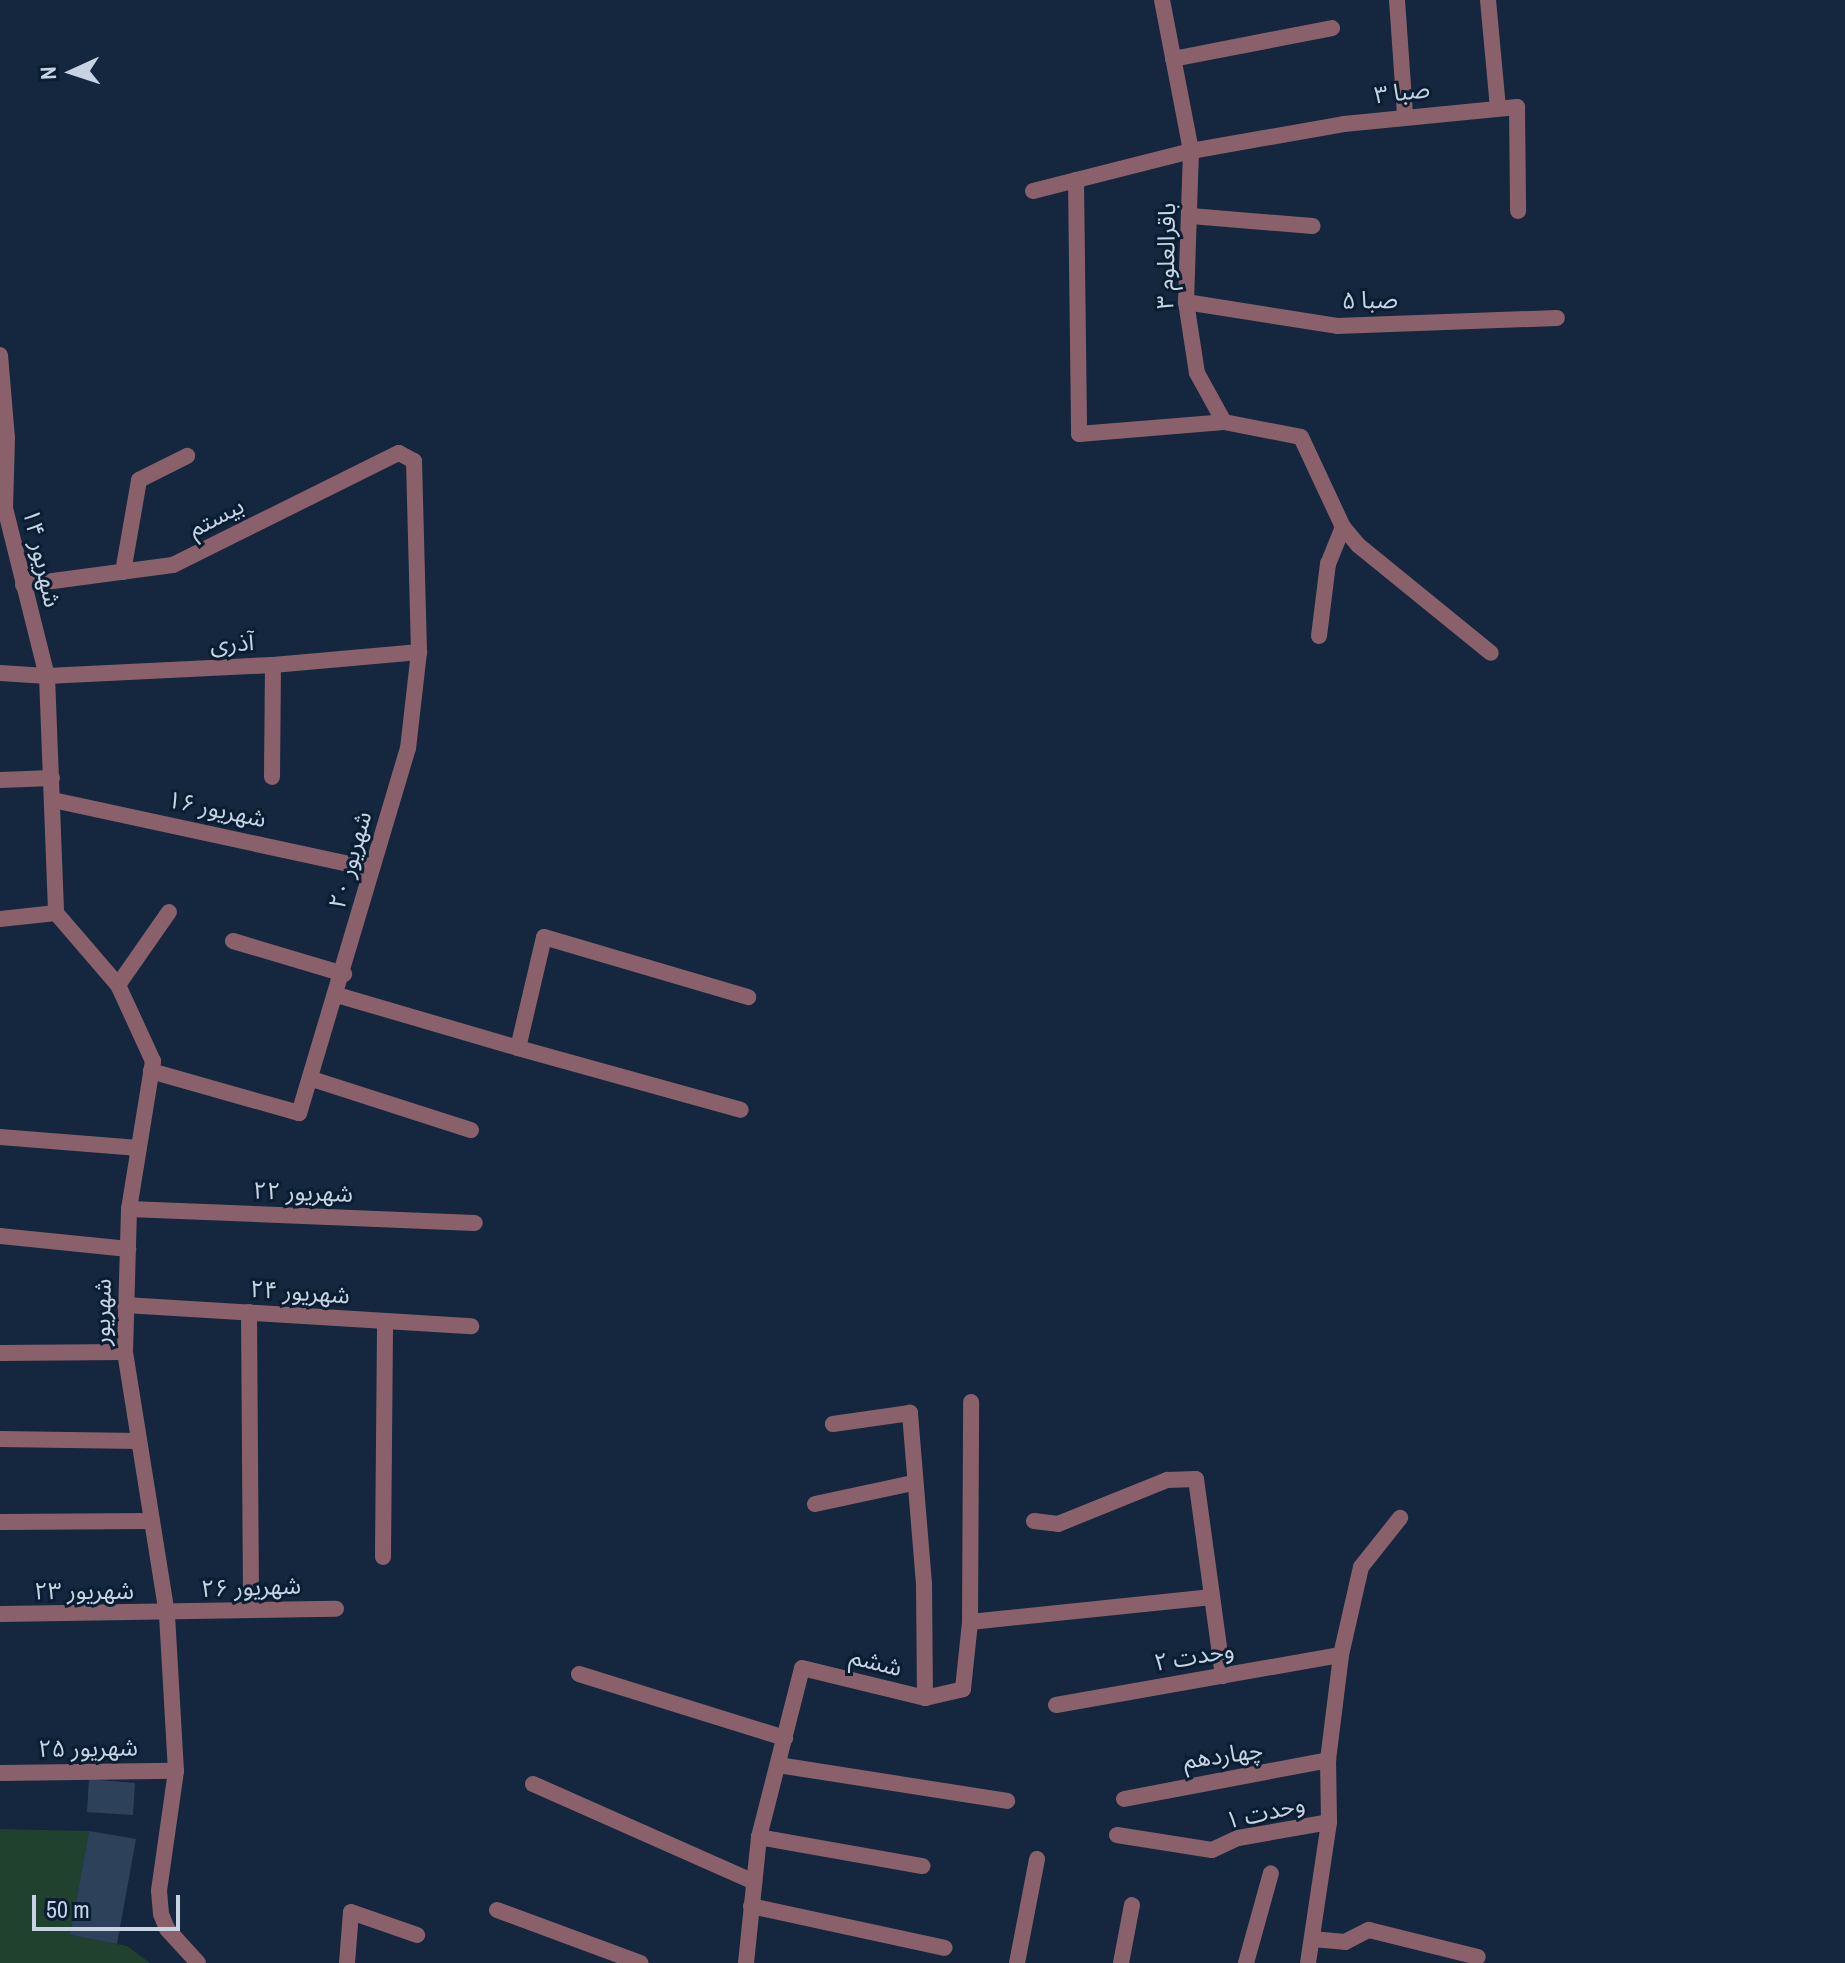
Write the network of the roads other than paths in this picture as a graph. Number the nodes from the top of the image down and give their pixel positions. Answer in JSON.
{"nodes":[{"id":1,"x":1162,"y":0,"type":"edge"},
{"id":2,"x":1397,"y":0,"type":"edge"},
{"id":3,"x":1488,"y":0,"type":"edge"},
{"id":4,"x":1332,"y":28,"type":"dead end"},
{"id":5,"x":1173,"y":59,"type":"junction"},
{"id":6,"x":1498,"y":108,"type":"junction"},
{"id":7,"x":1405,"y":114,"type":"junction"},
{"id":8,"x":1191,"y":151,"type":"junction"},
{"id":9,"x":1076,"y":180,"type":"junction"},
{"id":10,"x":1033,"y":191,"type":"dead end"},
{"id":11,"x":1518,"y":211,"type":"dead end"},
{"id":12,"x":1191,"y":216,"type":"junction"},
{"id":13,"x":1313,"y":226,"type":"dead end"},
{"id":14,"x":1186,"y":302,"type":"junction"},
{"id":15,"x":1557,"y":318,"type":"dead end"},
{"id":16,"x":0,"y":355,"type":"edge"},
{"id":17,"x":1224,"y":422,"type":"junction"},
{"id":18,"x":187,"y":456,"type":"dead end"},
{"id":19,"x":414,"y":461,"type":"joint"},
{"id":20,"x":1343,"y":527,"type":"junction"},
{"id":21,"x":123,"y":572,"type":"junction"},
{"id":22,"x":23,"y":585,"type":"junction"},
{"id":23,"x":1319,"y":636,"type":"dead end"},
{"id":24,"x":419,"y":652,"type":"junction"},
{"id":25,"x":1491,"y":653,"type":"dead end"},
{"id":26,"x":273,"y":665,"type":"junction"},
{"id":27,"x":0,"y":673,"type":"edge"},
{"id":28,"x":47,"y":676,"type":"junction"},
{"id":29,"x":272,"y":777,"type":"dead end"},
{"id":30,"x":52,"y":778,"type":"junction"},
{"id":31,"x":0,"y":780,"type":"edge"},
{"id":32,"x":53,"y":800,"type":"junction"},
{"id":33,"x":372,"y":869,"type":"junction"},
{"id":34,"x":169,"y":912,"type":"dead end"},
{"id":35,"x":56,"y":913,"type":"junction"},
{"id":36,"x":0,"y":919,"type":"edge"},
{"id":37,"x":233,"y":941,"type":"dead end"},
{"id":38,"x":344,"y":974,"type":"junction"},
{"id":39,"x":118,"y":985,"type":"junction"},
{"id":40,"x":337,"y":995,"type":"junction"},
{"id":41,"x":748,"y":997,"type":"dead end"},
{"id":42,"x":518,"y":1048,"type":"junction"},
{"id":43,"x":151,"y":1071,"type":"junction"},
{"id":44,"x":312,"y":1079,"type":"junction"},
{"id":45,"x":741,"y":1110,"type":"dead end"},
{"id":46,"x":471,"y":1130,"type":"dead end"},
{"id":47,"x":0,"y":1137,"type":"edge"},
{"id":48,"x":139,"y":1148,"type":"junction"},
{"id":49,"x":129,"y":1209,"type":"junction"},
{"id":50,"x":475,"y":1223,"type":"dead end"},
{"id":51,"x":0,"y":1236,"type":"edge"},
{"id":52,"x":128,"y":1249,"type":"junction"},
{"id":53,"x":125,"y":1305,"type":"junction"},
{"id":54,"x":249,"y":1312,"type":"junction"},
{"id":55,"x":385,"y":1321,"type":"junction"},
{"id":56,"x":471,"y":1326,"type":"dead end"},
{"id":57,"x":125,"y":1352,"type":"junction"},
{"id":58,"x":0,"y":1353,"type":"edge"},
{"id":59,"x":971,"y":1402,"type":"dead end"},
{"id":60,"x":833,"y":1424,"type":"dead end"},
{"id":61,"x":0,"y":1439,"type":"edge"},
{"id":62,"x":139,"y":1441,"type":"junction"},
{"id":63,"x":913,"y":1483,"type":"junction"},
{"id":64,"x":815,"y":1504,"type":"dead end"},
{"id":65,"x":1400,"y":1518,"type":"dead end"},
{"id":66,"x":152,"y":1521,"type":"junction"},
{"id":67,"x":1034,"y":1521,"type":"dead end"},
{"id":68,"x":0,"y":1522,"type":"edge"},
{"id":69,"x":383,"y":1557,"type":"dead end"},
{"id":70,"x":1210,"y":1597,"type":"junction"},
{"id":71,"x":251,"y":1607,"type":"junction"},
{"id":72,"x":336,"y":1609,"type":"dead end"},
{"id":73,"x":0,"y":1614,"type":"edge"},
{"id":74,"x":167,"y":1615,"type":"junction"},
{"id":75,"x":970,"y":1622,"type":"junction"},
{"id":76,"x":1341,"y":1655,"type":"junction"},
{"id":77,"x":579,"y":1674,"type":"dead end"},
{"id":78,"x":1223,"y":1676,"type":"junction"},
{"id":79,"x":925,"y":1698,"type":"junction"},
{"id":80,"x":1056,"y":1705,"type":"dead end"},
{"id":81,"x":785,"y":1738,"type":"junction"},
{"id":82,"x":1328,"y":1760,"type":"junction"},
{"id":83,"x":778,"y":1765,"type":"junction"},
{"id":84,"x":176,"y":1771,"type":"junction"},
{"id":85,"x":0,"y":1773,"type":"edge"},
{"id":86,"x":533,"y":1784,"type":"dead end"},
{"id":87,"x":1124,"y":1799,"type":"dead end"},
{"id":88,"x":1007,"y":1801,"type":"dead end"},
{"id":89,"x":1329,"y":1822,"type":"junction"},
{"id":90,"x":1117,"y":1835,"type":"dead end"},
{"id":91,"x":759,"y":1837,"type":"junction"},
{"id":92,"x":1037,"y":1859,"type":"dead end"},
{"id":93,"x":922,"y":1866,"type":"dead end"},
{"id":94,"x":1271,"y":1873,"type":"dead end"},
{"id":95,"x":754,"y":1882,"type":"junction"},
{"id":96,"x":1132,"y":1905,"type":"dead end"},
{"id":97,"x":751,"y":1906,"type":"junction"},
{"id":98,"x":497,"y":1910,"type":"dead end"},
{"id":99,"x":417,"y":1935,"type":"dead end"},
{"id":100,"x":1312,"y":1939,"type":"junction"},
{"id":101,"x":945,"y":1948,"type":"dead end"},
{"id":102,"x":1478,"y":1957,"type":"dead end"},
{"id":103,"x":198,"y":1963,"type":"edge"},
{"id":104,"x":347,"y":1963,"type":"edge"},
{"id":105,"x":640,"y":1963,"type":"edge"},
{"id":106,"x":746,"y":1963,"type":"edge"},
{"id":107,"x":1017,"y":1963,"type":"edge"},
{"id":108,"x":1121,"y":1963,"type":"edge"},
{"id":109,"x":1246,"y":1963,"type":"edge"},
{"id":110,"x":1308,"y":1963,"type":"edge"}],
"edges":[{"from":1,"to":5,"type":"street","name":"باقرالعلوم ۳"},
{"from":2,"to":7,"type":"street"},
{"from":3,"to":6,"type":"street"},
{"from":4,"to":5,"type":"street"},
{"from":5,"to":8,"type":"street","name":"باقرالعلوم ۳"},
{"from":6,"to":7,"type":"street","name":"صبا ۳"},
{"from":6,"to":11,"type":"street"},
{"from":7,"to":8,"type":"street","name":"صبا ۳"},
{"from":8,"to":9,"type":"street","name":"صبا ۳"},
{"from":8,"to":12,"type":"street","name":"باقرالعلوم ۳"},
{"from":9,"to":10,"type":"street","name":"صبا ۳"},
{"from":9,"to":17,"type":"street"},
{"from":12,"to":13,"type":"street"},
{"from":12,"to":14,"type":"street","name":"باقرالعلوم ۳"},
{"from":14,"to":15,"type":"street","name":"صبا ۵"},
{"from":14,"to":17,"type":"street","name":"باقرالعلوم ۳"},
{"from":16,"to":22,"type":"street","name":"شهریور ۱۴"},
{"from":17,"to":20,"type":"street"},
{"from":18,"to":21,"type":"street"},
{"from":19,"to":21,"type":"street","name":"بیستم"},
{"from":19,"to":24,"type":"street","name":"شهریور ۲۰"},
{"from":20,"to":23,"type":"street"},
{"from":20,"to":25,"type":"street"},
{"from":21,"to":22,"type":"street","name":"بیستم"},
{"from":22,"to":28,"type":"street","name":"شهریور ۱۴"},
{"from":24,"to":26,"type":"street","name":"آذری"},
{"from":24,"to":33,"type":"street","name":"شهریور ۲۰"},
{"from":26,"to":28,"type":"street","name":"آذری"},
{"from":26,"to":29,"type":"street"},
{"from":27,"to":28,"type":"street","name":"آذری"},
{"from":28,"to":30,"type":"street"},
{"from":30,"to":31,"type":"street"},
{"from":30,"to":32,"type":"street"},
{"from":32,"to":33,"type":"street","name":"شهریور ۱۶"},
{"from":32,"to":35,"type":"street"},
{"from":33,"to":38,"type":"street","name":"شهریور ۲۰"},
{"from":34,"to":39,"type":"street"},
{"from":35,"to":36,"type":"street"},
{"from":35,"to":39,"type":"street","name":"شهریور"},
{"from":37,"to":38,"type":"street"},
{"from":38,"to":40,"type":"street","name":"شهریور ۲۰"},
{"from":39,"to":43,"type":"street","name":"شهریور"},
{"from":40,"to":42,"type":"street"},
{"from":40,"to":44,"type":"street","name":"شهریور ۲۰"},
{"from":41,"to":42,"type":"street"},
{"from":42,"to":45,"type":"street"},
{"from":43,"to":44,"type":"street","name":"شهریور ۲۰"},
{"from":43,"to":48,"type":"street","name":"شهریور"},
{"from":44,"to":46,"type":"street"},
{"from":47,"to":48,"type":"street"},
{"from":48,"to":49,"type":"street","name":"شهریور"},
{"from":49,"to":50,"type":"street","name":"شهریور ۲۲"},
{"from":49,"to":52,"type":"street","name":"شهریور"},
{"from":51,"to":52,"type":"street"},
{"from":52,"to":53,"type":"street","name":"شهریور"},
{"from":53,"to":54,"type":"street","name":"شهریور ۲۴"},
{"from":53,"to":57,"type":"street","name":"شهریور"},
{"from":54,"to":55,"type":"street","name":"شهریور ۲۴"},
{"from":54,"to":71,"type":"street"},
{"from":55,"to":56,"type":"street","name":"شهریور ۲۴"},
{"from":55,"to":69,"type":"street"},
{"from":57,"to":58,"type":"street"},
{"from":57,"to":62,"type":"street","name":"شهریور"},
{"from":59,"to":75,"type":"street"},
{"from":60,"to":63,"type":"street","name":"ششم"},
{"from":61,"to":62,"type":"street"},
{"from":62,"to":66,"type":"street","name":"شهریور"},
{"from":63,"to":64,"type":"street"},
{"from":63,"to":79,"type":"street","name":"ششم"},
{"from":65,"to":76,"type":"street"},
{"from":66,"to":68,"type":"street"},
{"from":66,"to":74,"type":"street","name":"شهریور"},
{"from":67,"to":70,"type":"street"},
{"from":70,"to":75,"type":"street"},
{"from":70,"to":78,"type":"street"},
{"from":71,"to":72,"type":"street","name":"شهریور ۲۶"},
{"from":71,"to":74,"type":"street","name":"شهریور ۲۶"},
{"from":73,"to":74,"type":"street","name":"شهریور ۲۳"},
{"from":74,"to":84,"type":"street","name":"شهریور"},
{"from":75,"to":79,"type":"street"},
{"from":76,"to":78,"type":"street","name":"وحدت ۲"},
{"from":76,"to":82,"type":"street"},
{"from":77,"to":81,"type":"street"},
{"from":78,"to":80,"type":"street","name":"وحدت ۲"},
{"from":79,"to":81,"type":"street","name":"ششم"},
{"from":81,"to":83,"type":"street","name":"ششم"},
{"from":82,"to":87,"type":"street","name":"چهاردهم"},
{"from":82,"to":89,"type":"street"},
{"from":83,"to":88,"type":"street"},
{"from":83,"to":91,"type":"street","name":"ششم"},
{"from":84,"to":85,"type":"street","name":"شهریور ۲۵"},
{"from":84,"to":103,"type":"street","name":"شهریور"},
{"from":86,"to":95,"type":"street"},
{"from":89,"to":90,"type":"street","name":"وحدت ۱"},
{"from":89,"to":100,"type":"street"},
{"from":91,"to":93,"type":"street"},
{"from":91,"to":95,"type":"street","name":"ششم"},
{"from":92,"to":107,"type":"street"},
{"from":94,"to":109,"type":"street"},
{"from":95,"to":97,"type":"street","name":"ششم"},
{"from":96,"to":108,"type":"street"},
{"from":97,"to":101,"type":"street"},
{"from":97,"to":106,"type":"street","name":"ششم"},
{"from":98,"to":105,"type":"street"},
{"from":99,"to":104,"type":"street"},
{"from":100,"to":102,"type":"street"},
{"from":100,"to":110,"type":"street"}]}
